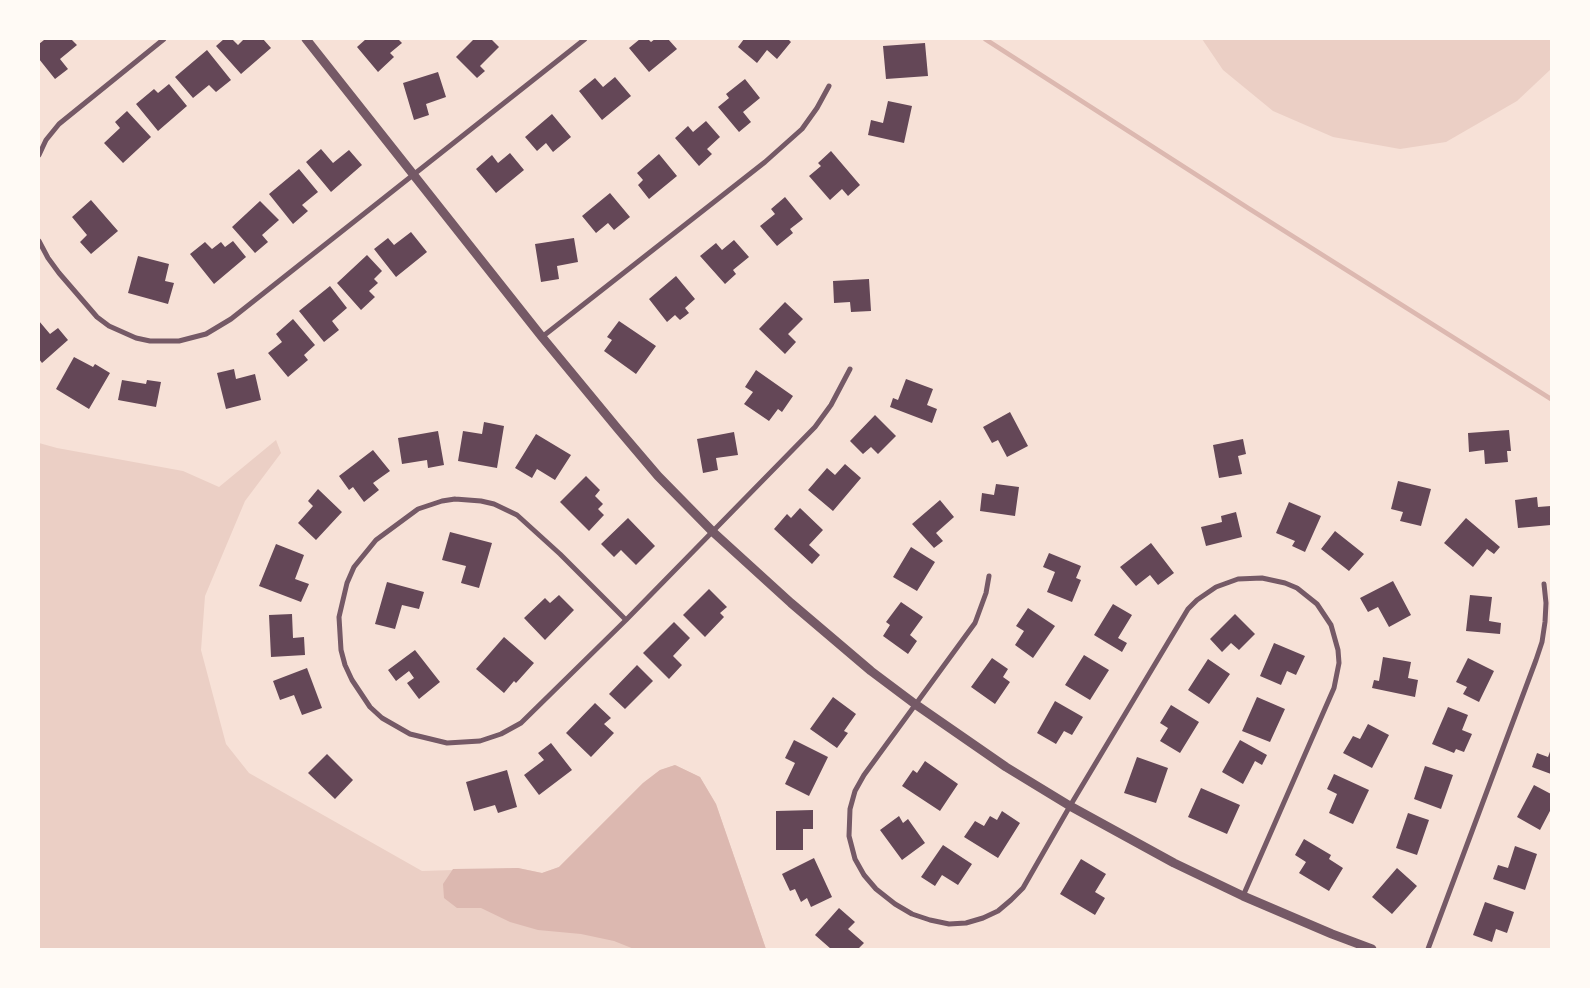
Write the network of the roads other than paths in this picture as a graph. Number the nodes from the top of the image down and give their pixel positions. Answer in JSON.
{"nodes":[{"id":1,"x":164,"y":39,"type":"edge"},
{"id":2,"x":308,"y":39,"type":"edge"},
{"id":3,"x":585,"y":39,"type":"edge"},
{"id":4,"x":829,"y":86,"type":"dead end"},
{"id":5,"x":39,"y":155,"type":"edge"},
{"id":6,"x":414,"y":175,"type":"junction"},
{"id":7,"x":39,"y":241,"type":"edge"},
{"id":8,"x":542,"y":336,"type":"junction"},
{"id":9,"x":850,"y":369,"type":"dead end"},
{"id":10,"x":713,"y":532,"type":"junction"},
{"id":11,"x":988,"y":576,"type":"dead end"},
{"id":12,"x":1544,"y":584,"type":"dead end"},
{"id":13,"x":626,"y":620,"type":"junction"},
{"id":14,"x":915,"y":704,"type":"junction"},
{"id":15,"x":1070,"y":806,"type":"junction"},
{"id":16,"x":1243,"y":896,"type":"junction"},
{"id":17,"x":1372,"y":949,"type":"edge"},
{"id":18,"x":1428,"y":949,"type":"edge"}],
"edges":[{"from":1,"to":5,"type":"street"},
{"from":2,"to":6,"type":"street"},
{"from":3,"to":6,"type":"street"},
{"from":4,"to":8,"type":"street"},
{"from":6,"to":7,"type":"street"},
{"from":6,"to":8,"type":"street"},
{"from":8,"to":10,"type":"street"},
{"from":9,"to":10,"type":"street"},
{"from":10,"to":13,"type":"street"},
{"from":10,"to":14,"type":"street"},
{"from":11,"to":14,"type":"street"},
{"from":12,"to":18,"type":"street"},
{"from":13,"to":13,"type":"street"},
{"from":14,"to":15,"type":"street"},
{"from":14,"to":15,"type":"street"},
{"from":15,"to":16,"type":"street"},
{"from":15,"to":16,"type":"street"},
{"from":16,"to":17,"type":"street"}]}
